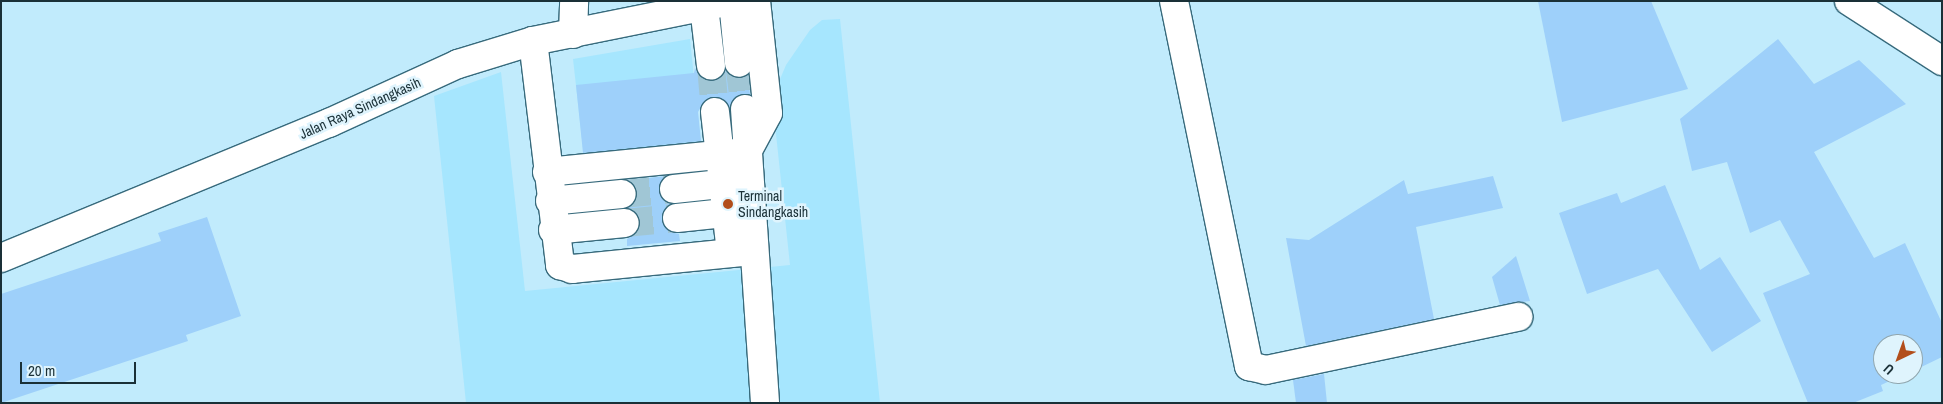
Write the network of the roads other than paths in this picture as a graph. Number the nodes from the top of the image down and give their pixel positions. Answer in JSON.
{"nodes":[{"id":1,"x":574,"y":1,"type":"edge"},
{"id":2,"x":732,"y":1,"type":"edge"},
{"id":3,"x":756,"y":1,"type":"edge"},
{"id":4,"x":1174,"y":1,"type":"edge"},
{"id":5,"x":1849,"y":1,"type":"edge"},
{"id":6,"x":704,"y":7,"type":"junction"},
{"id":7,"x":573,"y":34,"type":"junction"},
{"id":8,"x":533,"y":41,"type":"junction"},
{"id":9,"x":1942,"y":61,"type":"edge"},
{"id":10,"x":739,"y":63,"type":"tunnel mouth"},
{"id":11,"x":711,"y":66,"type":"tunnel mouth"},
{"id":12,"x":744,"y":109,"type":"tunnel mouth"},
{"id":13,"x":715,"y":112,"type":"tunnel mouth"},
{"id":14,"x":747,"y":152,"type":"junction"},
{"id":15,"x":720,"y":155,"type":"junction"},
{"id":16,"x":547,"y":172,"type":"junction"},
{"id":17,"x":736,"y":183,"type":"junction"},
{"id":18,"x":674,"y":189,"type":"tunnel mouth"},
{"id":19,"x":622,"y":194,"type":"tunnel mouth"},
{"id":20,"x":550,"y":201,"type":"junction"},
{"id":21,"x":738,"y":212,"type":"junction"},
{"id":22,"x":677,"y":218,"type":"tunnel mouth"},
{"id":23,"x":625,"y":223,"type":"tunnel mouth"},
{"id":24,"x":553,"y":230,"type":"junction"},
{"id":25,"x":741,"y":246,"type":"junction"},
{"id":26,"x":1,"y":258,"type":"edge"},
{"id":27,"x":1518,"y":317,"type":"dead end"},
{"id":28,"x":765,"y":403,"type":"edge"}],
"edges":[{"from":1,"to":7,"type":"street"},
{"from":2,"to":6,"type":"street","name":"Jalan Raya Sindangkasih"},
{"from":2,"to":10,"type":"street"},
{"from":3,"to":14,"type":"street"},
{"from":4,"to":27,"type":"street"},
{"from":5,"to":9,"type":"street"},
{"from":6,"to":7,"type":"street","name":"Jalan Raya Sindangkasih"},
{"from":6,"to":11,"type":"street"},
{"from":7,"to":8,"type":"street","name":"Jalan Raya Sindangkasih"},
{"from":8,"to":16,"type":"street"},
{"from":8,"to":26,"type":"street","name":"Jalan Raya Sindangkasih"},
{"from":12,"to":14,"type":"street"},
{"from":13,"to":15,"type":"street"},
{"from":14,"to":15,"type":"street"},
{"from":14,"to":17,"type":"street"},
{"from":15,"to":16,"type":"street"},
{"from":15,"to":17,"type":"street"},
{"from":16,"to":20,"type":"street"},
{"from":17,"to":18,"type":"street"},
{"from":17,"to":21,"type":"street"},
{"from":19,"to":20,"type":"street"},
{"from":20,"to":24,"type":"street"},
{"from":21,"to":22,"type":"street"},
{"from":21,"to":25,"type":"street"},
{"from":23,"to":24,"type":"street"},
{"from":24,"to":25,"type":"street"},
{"from":25,"to":28,"type":"street"}]}
